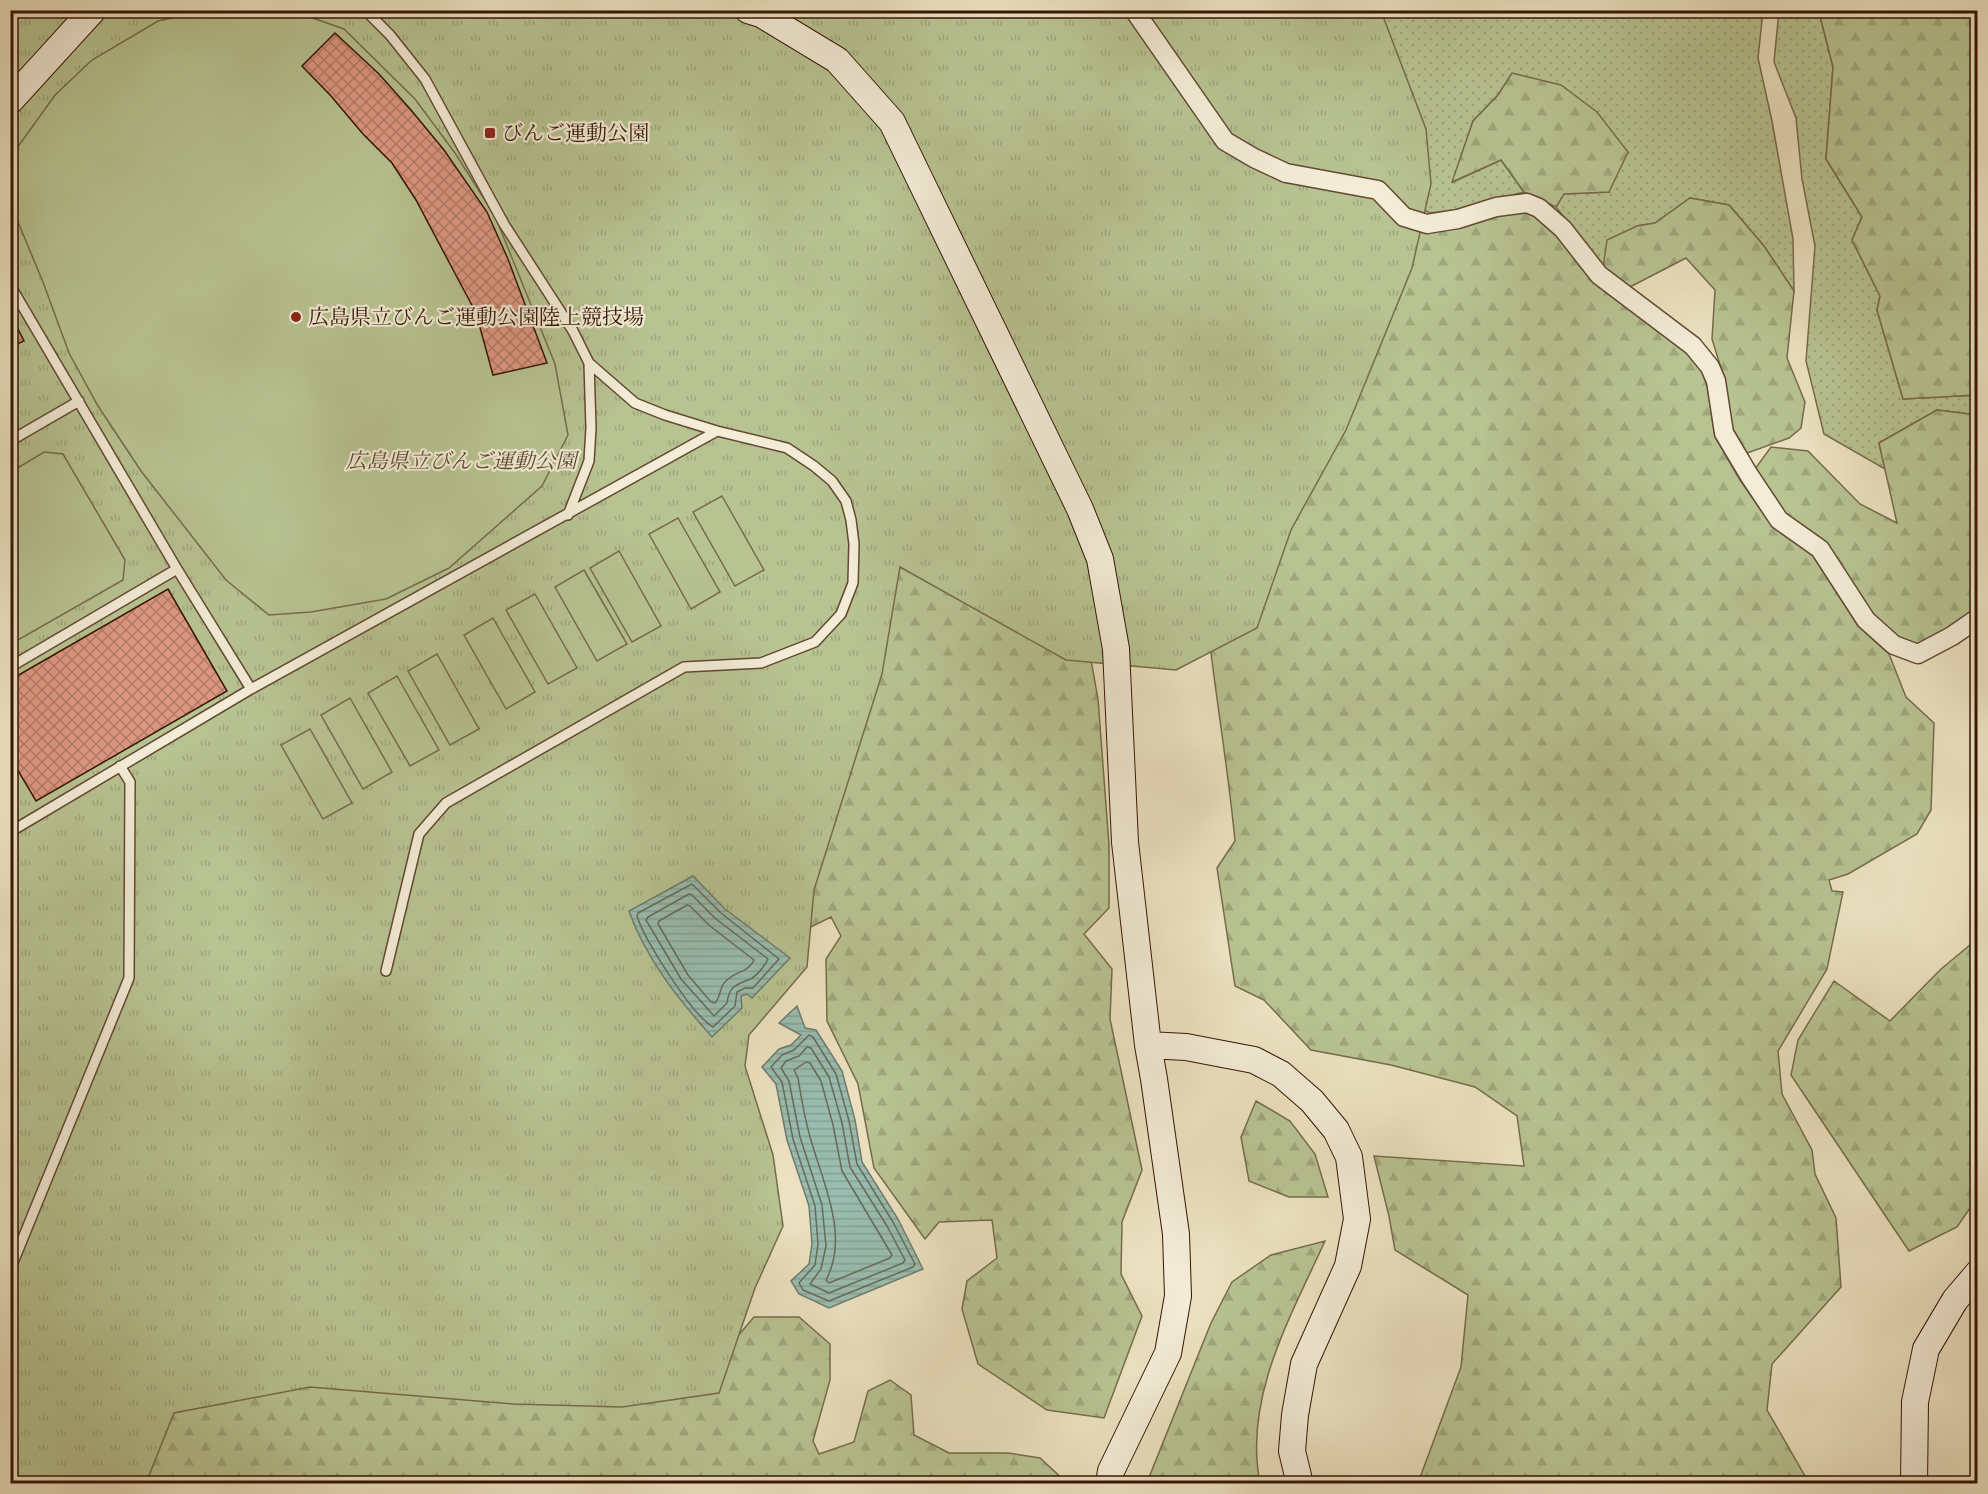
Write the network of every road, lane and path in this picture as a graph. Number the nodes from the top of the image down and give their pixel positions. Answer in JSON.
{"nodes":[{"id":1,"x":93,"y":10,"type":"edge"},
{"id":2,"x":365,"y":10,"type":"edge"},
{"id":3,"x":748,"y":10,"type":"edge"},
{"id":4,"x":1134,"y":10,"type":"edge"},
{"id":5,"x":10,"y":102,"type":"edge"},
{"id":6,"x":10,"y":285,"type":"edge"},
{"id":7,"x":590,"y":363,"type":"junction"},
{"id":8,"x":79,"y":401,"type":"junction"},
{"id":9,"x":717,"y":431,"type":"junction"},
{"id":10,"x":10,"y":441,"type":"edge"},
{"id":11,"x":568,"y":514,"type":"junction"},
{"id":12,"x":177,"y":569,"type":"junction"},
{"id":13,"x":1977,"y":618,"type":"edge"},
{"id":14,"x":10,"y":667,"type":"edge"},
{"id":15,"x":251,"y":689,"type":"junction"},
{"id":16,"x":120,"y":766,"type":"junction"},
{"id":17,"x":10,"y":832,"type":"edge"},
{"id":18,"x":386,"y":971,"type":"dead end"},
{"id":19,"x":1148,"y":1045,"type":"junction"},
{"id":20,"x":10,"y":1270,"type":"edge"},
{"id":21,"x":1977,"y":1273,"type":"edge"},
{"id":22,"x":1109,"y":1484,"type":"edge"},
{"id":23,"x":1300,"y":1484,"type":"edge"},
{"id":24,"x":1914,"y":1484,"type":"edge"}],
"edges":[{"from":1,"to":5,"type":"street"},
{"from":2,"to":7,"type":"lane"},
{"from":3,"to":19,"type":"street"},
{"from":4,"to":13,"type":"street"},
{"from":6,"to":8,"type":"lane"},
{"from":7,"to":9,"type":"lane"},
{"from":7,"to":11,"type":"lane"},
{"from":8,"to":10,"type":"lane"},
{"from":8,"to":12,"type":"lane"},
{"from":9,"to":11,"type":"lane"},
{"from":9,"to":18,"type":"lane"},
{"from":11,"to":15,"type":"lane"},
{"from":12,"to":14,"type":"lane"},
{"from":12,"to":15,"type":"lane"},
{"from":15,"to":16,"type":"lane"},
{"from":16,"to":17,"type":"lane"},
{"from":16,"to":20,"type":"lane"},
{"from":19,"to":22,"type":"street"},
{"from":19,"to":23,"type":"street"},
{"from":21,"to":24,"type":"street"}]}
